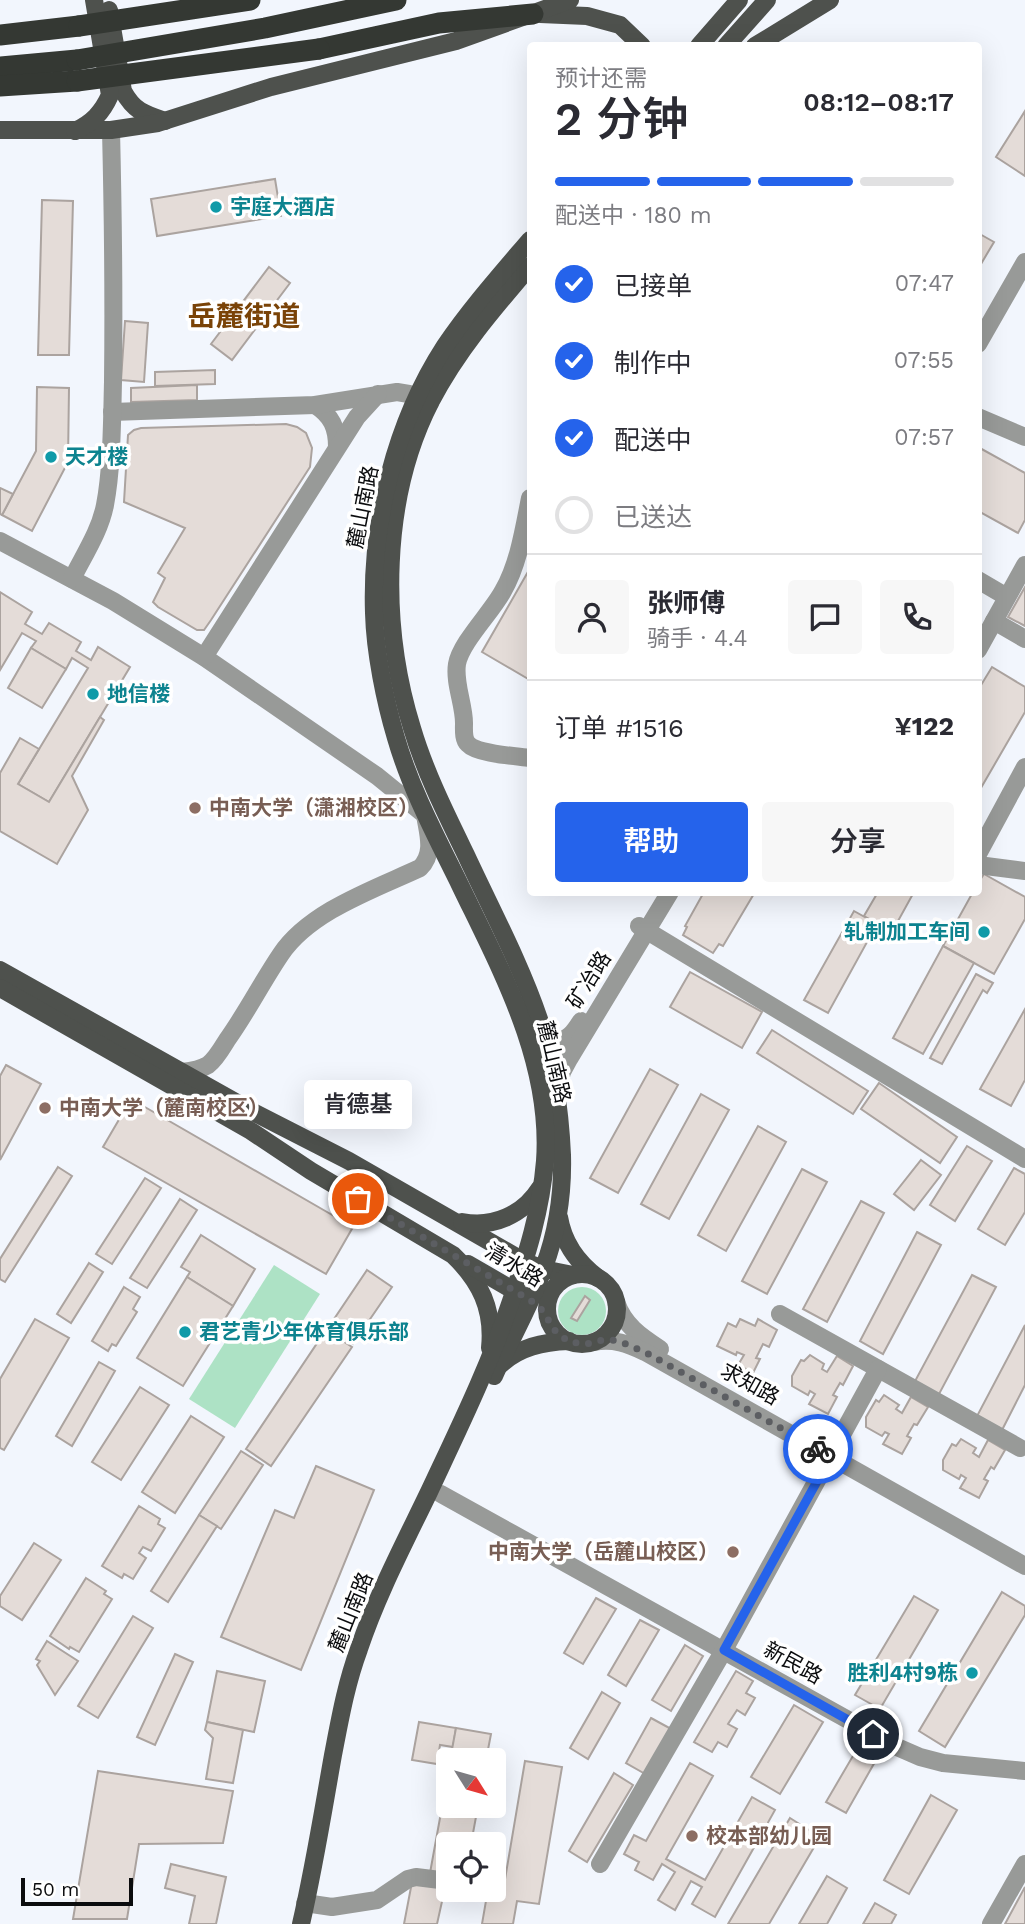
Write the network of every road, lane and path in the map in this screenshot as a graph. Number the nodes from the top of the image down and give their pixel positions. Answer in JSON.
{"nodes":[{"id":1,"x":94,"y":0,"type":"edge"},
{"id":2,"x":107,"y":0,"type":"edge"},
{"id":3,"x":169,"y":0,"type":"edge"},
{"id":4,"x":250,"y":0,"type":"edge"},
{"id":5,"x":396,"y":0,"type":"edge"},
{"id":6,"x":570,"y":0,"type":"edge"},
{"id":7,"x":739,"y":0,"type":"edge"},
{"id":8,"x":767,"y":0,"type":"edge"},
{"id":9,"x":830,"y":0,"type":"edge"},
{"id":10,"x":533,"y":14,"type":"junction"},
{"id":11,"x":79,"y":26,"type":"junction"},
{"id":12,"x":0,"y":36,"type":"edge"},
{"id":13,"x":638,"y":42,"type":"edge"},
{"id":14,"x":702,"y":42,"type":"edge"},
{"id":15,"x":730,"y":42,"type":"edge"},
{"id":16,"x":762,"y":42,"type":"edge"},
{"id":17,"x":0,"y":67,"type":"edge"},
{"id":18,"x":0,"y":86,"type":"edge"},
{"id":19,"x":165,"y":121,"type":"junction"},
{"id":20,"x":0,"y":130,"type":"edge"},
{"id":21,"x":111,"y":130,"type":"junction"},
{"id":22,"x":75,"y":131,"type":"junction"},
{"id":23,"x":527,"y":245,"type":"edge"},
{"id":24,"x":1025,"y":262,"type":"edge"},
{"id":25,"x":527,"y":270,"type":"edge"},
{"id":26,"x":1025,"y":276,"type":"edge"},
{"id":27,"x":982,"y":337,"type":"edge"},
{"id":28,"x":982,"y":351,"type":"edge"},
{"id":29,"x":379,"y":394,"type":"junction"},
{"id":30,"x":423,"y":400,"type":"junction"},
{"id":31,"x":315,"y":405,"type":"junction"},
{"id":32,"x":112,"y":412,"type":"junction"},
{"id":33,"x":982,"y":419,"type":"edge"},
{"id":34,"x":1025,"y":437,"type":"edge"},
{"id":35,"x":337,"y":447,"type":"junction"},
{"id":36,"x":527,"y":512,"type":"edge"},
{"id":37,"x":0,"y":541,"type":"edge"},
{"id":38,"x":1025,"y":565,"type":"edge"},
{"id":39,"x":72,"y":579,"type":"junction"},
{"id":40,"x":982,"y":582,"type":"edge"},
{"id":41,"x":1007,"y":597,"type":"junction"},
{"id":42,"x":994,"y":621,"type":"junction"},
{"id":43,"x":1025,"y":639,"type":"edge"},
{"id":44,"x":982,"y":643,"type":"edge"},
{"id":45,"x":204,"y":657,"type":"junction"},
{"id":46,"x":402,"y":758,"type":"junction"},
{"id":47,"x":527,"y":758,"type":"edge"},
{"id":48,"x":1025,"y":767,"type":"edge"},
{"id":49,"x":377,"y":776,"type":"junction"},
{"id":50,"x":425,"y":815,"type":"junction"},
{"id":51,"x":982,"y":847,"type":"edge"},
{"id":52,"x":982,"y":866,"type":"edge"},
{"id":53,"x":1025,"y":871,"type":"edge"},
{"id":54,"x":658,"y":896,"type":"edge"},
{"id":55,"x":667,"y":896,"type":"edge"},
{"id":56,"x":643,"y":929,"type":"junction"},
{"id":57,"x":0,"y":970,"type":"edge"},
{"id":58,"x":0,"y":988,"type":"edge"},
{"id":59,"x":542,"y":1032,"type":"junction"},
{"id":60,"x":182,"y":1072,"type":"junction"},
{"id":61,"x":556,"y":1096,"type":"junction"},
{"id":62,"x":1025,"y":1159,"type":"edge"},
{"id":63,"x":542,"y":1186,"type":"junction"},
{"id":64,"x":558,"y":1205,"type":"junction"},
{"id":65,"x":454,"y":1221,"type":"junction"},
{"id":66,"x":453,"y":1255,"type":"junction"},
{"id":67,"x":525,"y":1262,"type":"junction"},
{"id":68,"x":543,"y":1269,"type":"junction"},
{"id":69,"x":573,"y":1275,"type":"junction"},
{"id":70,"x":601,"y":1280,"type":"junction"},
{"id":71,"x":522,"y":1296,"type":"junction"},
{"id":72,"x":616,"y":1302,"type":"junction"},
{"id":73,"x":780,"y":1314,"type":"dead end"},
{"id":74,"x":548,"y":1318,"type":"junction"},
{"id":75,"x":569,"y":1342,"type":"junction"},
{"id":76,"x":594,"y":1342,"type":"junction"},
{"id":77,"x":493,"y":1365,"type":"junction"},
{"id":78,"x":877,"y":1369,"type":"junction"},
{"id":79,"x":1020,"y":1448,"type":"dead end"},
{"id":80,"x":833,"y":1452,"type":"junction"},
{"id":81,"x":441,"y":1494,"type":"junction"},
{"id":82,"x":1025,"y":1556,"type":"edge"},
{"id":83,"x":1025,"y":1566,"type":"edge"},
{"id":84,"x":724,"y":1650,"type":"junction"},
{"id":85,"x":1025,"y":1771,"type":"edge"},
{"id":86,"x":600,"y":1864,"type":"dead end"},
{"id":87,"x":1025,"y":1864,"type":"edge"},
{"id":88,"x":436,"y":1879,"type":"edge"},
{"id":89,"x":310,"y":1904,"type":"junction"},
{"id":90,"x":301,"y":1924,"type":"edge"},
{"id":91,"x":311,"y":1924,"type":"edge"},
{"id":92,"x":991,"y":1924,"type":"edge"}],
"edges":[{"from":1,"to":22,"type":"main road"},
{"from":2,"to":19,"type":"main road"},
{"from":3,"to":11,"type":"highway","bridge":true},
{"from":4,"to":11,"type":"highway","bridge":true},
{"from":5,"to":17,"type":"highway","bridge":true},
{"from":6,"to":10,"type":"main road"},
{"from":7,"to":14,"type":"main road"},
{"from":8,"to":15,"type":"main road"},
{"from":9,"to":16,"type":"main road"},
{"from":10,"to":13,"type":"main road"},
{"from":10,"to":18,"type":"highway","bridge":true},
{"from":10,"to":19,"type":"main road"},
{"from":11,"to":12,"type":"highway"},
{"from":19,"to":21,"type":"main road"},
{"from":20,"to":22,"type":"main road"},
{"from":21,"to":22,"type":"main road"},
{"from":21,"to":32,"type":"street"},
{"from":23,"to":30,"type":"main road","name":"麓山南路"},
{"from":24,"to":27,"type":"street"},
{"from":25,"to":30,"type":"main road","name":"麓山南路"},
{"from":26,"to":28,"type":"street"},
{"from":29,"to":30,"type":"street"},
{"from":29,"to":31,"type":"street"},
{"from":29,"to":35,"type":"street"},
{"from":30,"to":46,"type":"main road","name":"麓山南路"},
{"from":30,"to":59,"type":"main road","name":"麓山南路"},
{"from":31,"to":32,"type":"street"},
{"from":31,"to":35,"type":"street"},
{"from":32,"to":39,"type":"street"},
{"from":33,"to":34,"type":"street"},
{"from":35,"to":45,"type":"street"},
{"from":36,"to":47,"type":"street"},
{"from":37,"to":39,"type":"street"},
{"from":38,"to":41,"type":"street"},
{"from":39,"to":45,"type":"street"},
{"from":40,"to":41,"type":"street"},
{"from":41,"to":42,"type":"street"},
{"from":42,"to":43,"type":"street"},
{"from":42,"to":44,"type":"street"},
{"from":45,"to":49,"type":"street"},
{"from":46,"to":49,"type":"street"},
{"from":46,"to":50,"type":"main road","name":"麓山南路"},
{"from":48,"to":51,"type":"street"},
{"from":49,"to":50,"type":"street"},
{"from":50,"to":60,"type":"street"},
{"from":50,"to":63,"type":"main road","name":"麓山南路"},
{"from":52,"to":53,"type":"street"},
{"from":54,"to":56,"type":"street","name":"矿冶路"},
{"from":55,"to":56,"type":"street","name":"矿冶路"},
{"from":56,"to":59,"type":"street","name":"矿冶路"},
{"from":56,"to":61,"type":"street","name":"矿冶路"},
{"from":56,"to":62,"type":"street"},
{"from":57,"to":60,"type":"main road","name":"清水路"},
{"from":58,"to":66,"type":"main road","name":"清水路"},
{"from":59,"to":61,"type":"main road","name":"麓山南路"},
{"from":60,"to":65,"type":"main road","name":"清水路"},
{"from":61,"to":64,"type":"main road","name":"麓山南路"},
{"from":63,"to":65,"type":"main road"},
{"from":63,"to":67,"type":"main road","name":"麓山南路"},
{"from":64,"to":68,"type":"main road","name":"麓山南路"},
{"from":64,"to":70,"type":"main road"},
{"from":65,"to":67,"type":"main road","name":"清水路"},
{"from":66,"to":71,"type":"main road","name":"清水路"},
{"from":66,"to":77,"type":"main road"},
{"from":67,"to":68,"type":"main road","name":"清水路"},
{"from":67,"to":71,"type":"main road","name":"麓山南路"},
{"from":68,"to":69,"type":"main road","name":"清水路"},
{"from":68,"to":71,"type":"main road","name":"麓山南路"},
{"from":69,"to":70,"type":"main road"},
{"from":69,"to":74,"type":"main road"},
{"from":70,"to":72,"type":"main road"},
{"from":71,"to":74,"type":"main road","name":"清水路"},
{"from":71,"to":77,"type":"main road","name":"麓山南路"},
{"from":72,"to":76,"type":"main road"},
{"from":72,"to":80,"type":"street","name":"求知路"},
{"from":73,"to":78,"type":"street"},
{"from":74,"to":75,"type":"main road"},
{"from":75,"to":76,"type":"main road"},
{"from":75,"to":77,"type":"main road"},
{"from":76,"to":80,"type":"street","name":"求知路"},
{"from":77,"to":81,"type":"main road","name":"麓山南路"},
{"from":77,"to":89,"type":"main road","name":"麓山南路"},
{"from":78,"to":79,"type":"street"},
{"from":78,"to":80,"type":"street"},
{"from":80,"to":82,"type":"street","name":"求知路"},
{"from":80,"to":83,"type":"street","name":"求知路"},
{"from":80,"to":84,"type":"street"},
{"from":81,"to":84,"type":"street","name":"新民路"},
{"from":81,"to":89,"type":"main road","name":"麓山南路"},
{"from":84,"to":85,"type":"street","name":"新民路"},
{"from":84,"to":86,"type":"street"},
{"from":87,"to":92,"type":"street"},
{"from":88,"to":89,"type":"street"},
{"from":89,"to":90,"type":"main road","name":"麓山南路"},
{"from":89,"to":91,"type":"main road","name":"麓山南路"}]}
